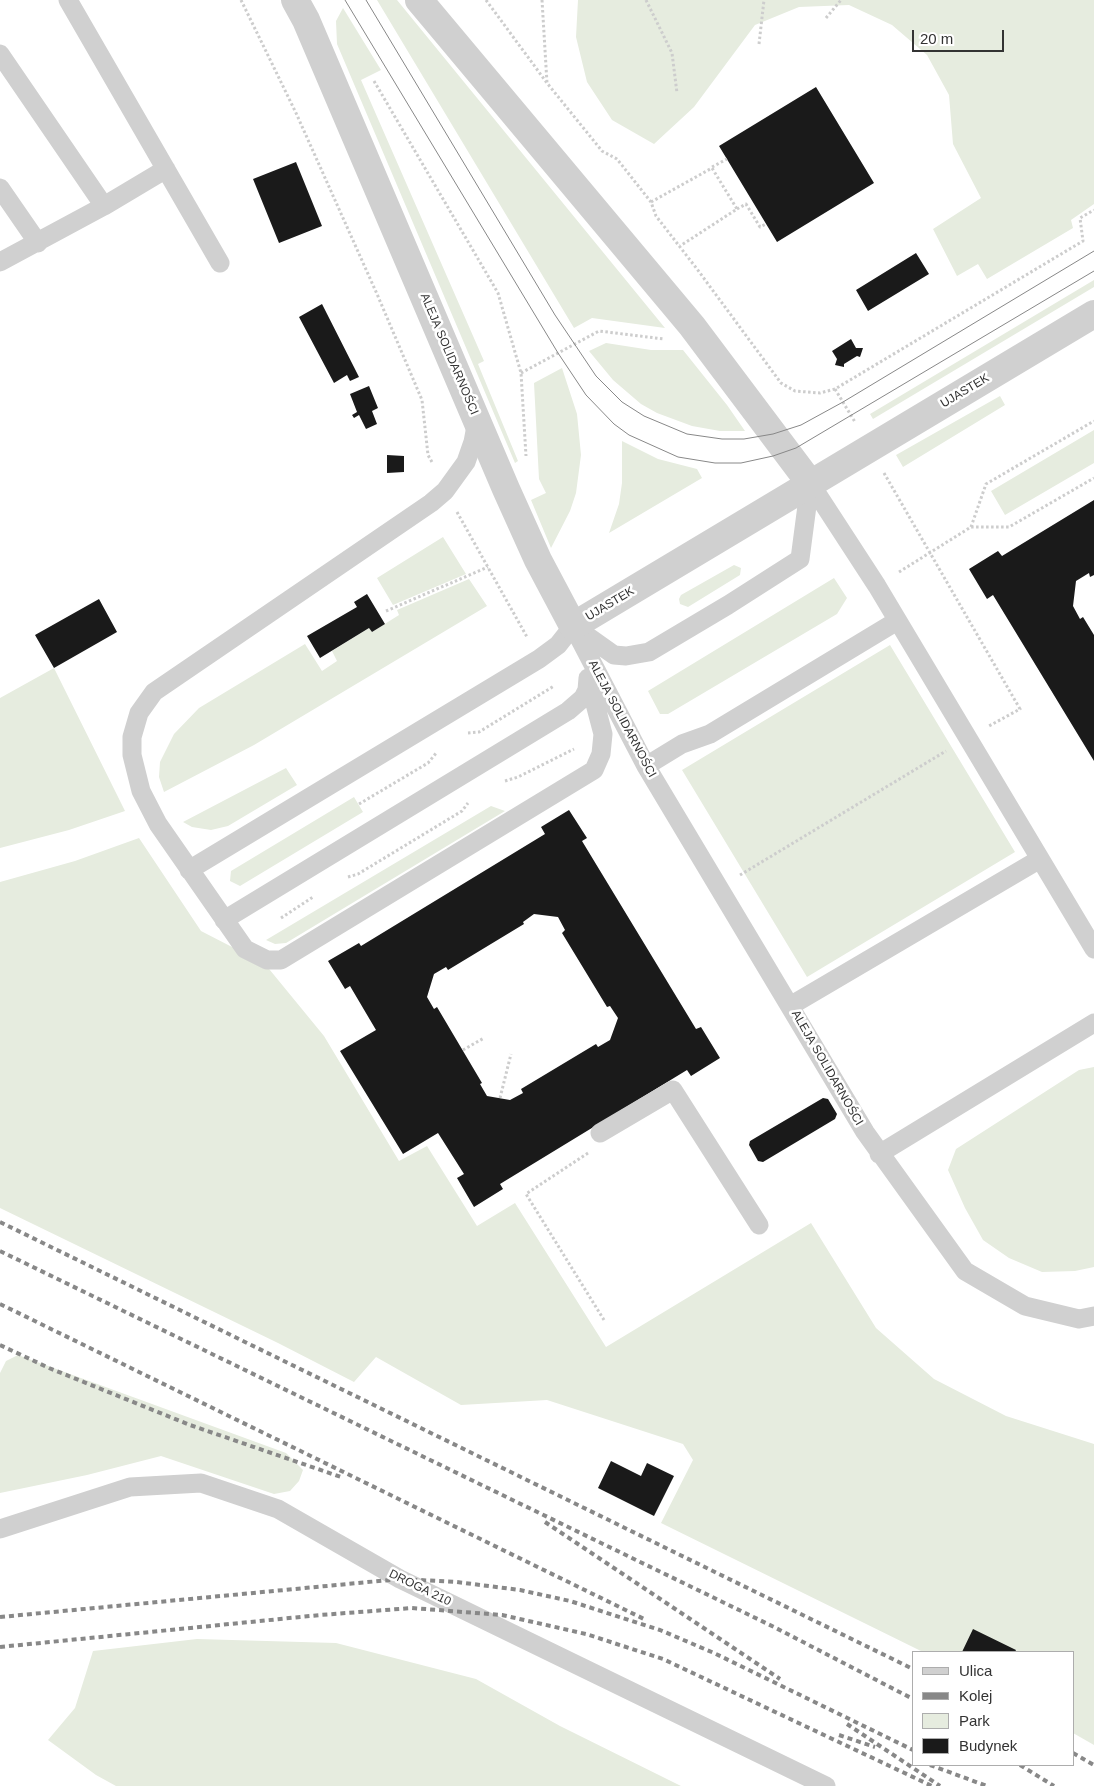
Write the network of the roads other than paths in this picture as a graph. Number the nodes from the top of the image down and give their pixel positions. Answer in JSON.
{"nodes":[{"id":1,"x":68,"y":0,"type":"edge"},
{"id":2,"x":295,"y":0,"type":"edge"},
{"id":3,"x":419,"y":0,"type":"edge"},
{"id":4,"x":0,"y":54,"type":"edge"},
{"id":5,"x":166,"y":169,"type":"junction"},
{"id":6,"x":0,"y":188,"type":"edge"},
{"id":7,"x":104,"y":206,"type":"junction"},
{"id":8,"x":38,"y":243,"type":"junction"},
{"id":9,"x":0,"y":262,"type":"edge"},
{"id":10,"x":220,"y":263,"type":"dead end"},
{"id":11,"x":1094,"y":314,"type":"edge"},
{"id":12,"x":477,"y":420,"type":"junction"},
{"id":13,"x":810,"y":483,"type":"junction"},
{"id":14,"x":897,"y":620,"type":"junction"},
{"id":15,"x":573,"y":626,"type":"junction"},
{"id":16,"x":589,"y":681,"type":"junction"},
{"id":17,"x":646,"y":766,"type":"junction"},
{"id":18,"x":1040,"y":859,"type":"junction"},
{"id":19,"x":190,"y":870,"type":"junction"},
{"id":20,"x":224,"y":920,"type":"junction"},
{"id":21,"x":1094,"y":949,"type":"edge"},
{"id":22,"x":790,"y":1006,"type":"junction"},
{"id":23,"x":1094,"y":1023,"type":"edge"},
{"id":24,"x":600,"y":1133,"type":"dead end"},
{"id":25,"x":880,"y":1154,"type":"junction"},
{"id":26,"x":759,"y":1225,"type":"dead end"},
{"id":27,"x":1094,"y":1316,"type":"edge"},
{"id":28,"x":0,"y":1530,"type":"edge"},
{"id":29,"x":826,"y":1786,"type":"edge"}],
"edges":[{"from":1,"to":5,"type":"lane"},
{"from":2,"to":12,"type":"street","name":"ALEJA SOLIDARNOŚCI"},
{"from":3,"to":13,"type":"street"},
{"from":4,"to":7,"type":"lane"},
{"from":5,"to":7,"type":"lane"},
{"from":5,"to":10,"type":"lane"},
{"from":6,"to":8,"type":"lane"},
{"from":7,"to":8,"type":"lane"},
{"from":8,"to":9,"type":"lane"},
{"from":11,"to":13,"type":"street","name":"UJASTEK"},
{"from":12,"to":15,"type":"street","name":"ALEJA SOLIDARNOŚCI"},
{"from":12,"to":19,"type":"lane"},
{"from":13,"to":14,"type":"lane"},
{"from":13,"to":15,"type":"street","name":"UJASTEK"},
{"from":13,"to":15,"type":"lane","name":"UJASTEK"},
{"from":14,"to":17,"type":"lane"},
{"from":14,"to":18,"type":"lane"},
{"from":15,"to":16,"type":"lane"},
{"from":15,"to":17,"type":"lane","name":"ALEJA SOLIDARNOŚCI"},
{"from":15,"to":19,"type":"lane"},
{"from":16,"to":20,"type":"lane"},
{"from":16,"to":20,"type":"lane"},
{"from":17,"to":22,"type":"lane","name":"ALEJA SOLIDARNOŚCI"},
{"from":18,"to":21,"type":"lane"},
{"from":18,"to":22,"type":"lane"},
{"from":19,"to":20,"type":"lane"},
{"from":22,"to":25,"type":"lane","name":"ALEJA SOLIDARNOŚCI"},
{"from":23,"to":25,"type":"lane"},
{"from":24,"to":26,"type":"lane"},
{"from":25,"to":27,"type":"lane","name":"ALEJA SOLIDARNOŚCI"},
{"from":28,"to":29,"type":"lane","name":"DROGA 210"}]}
